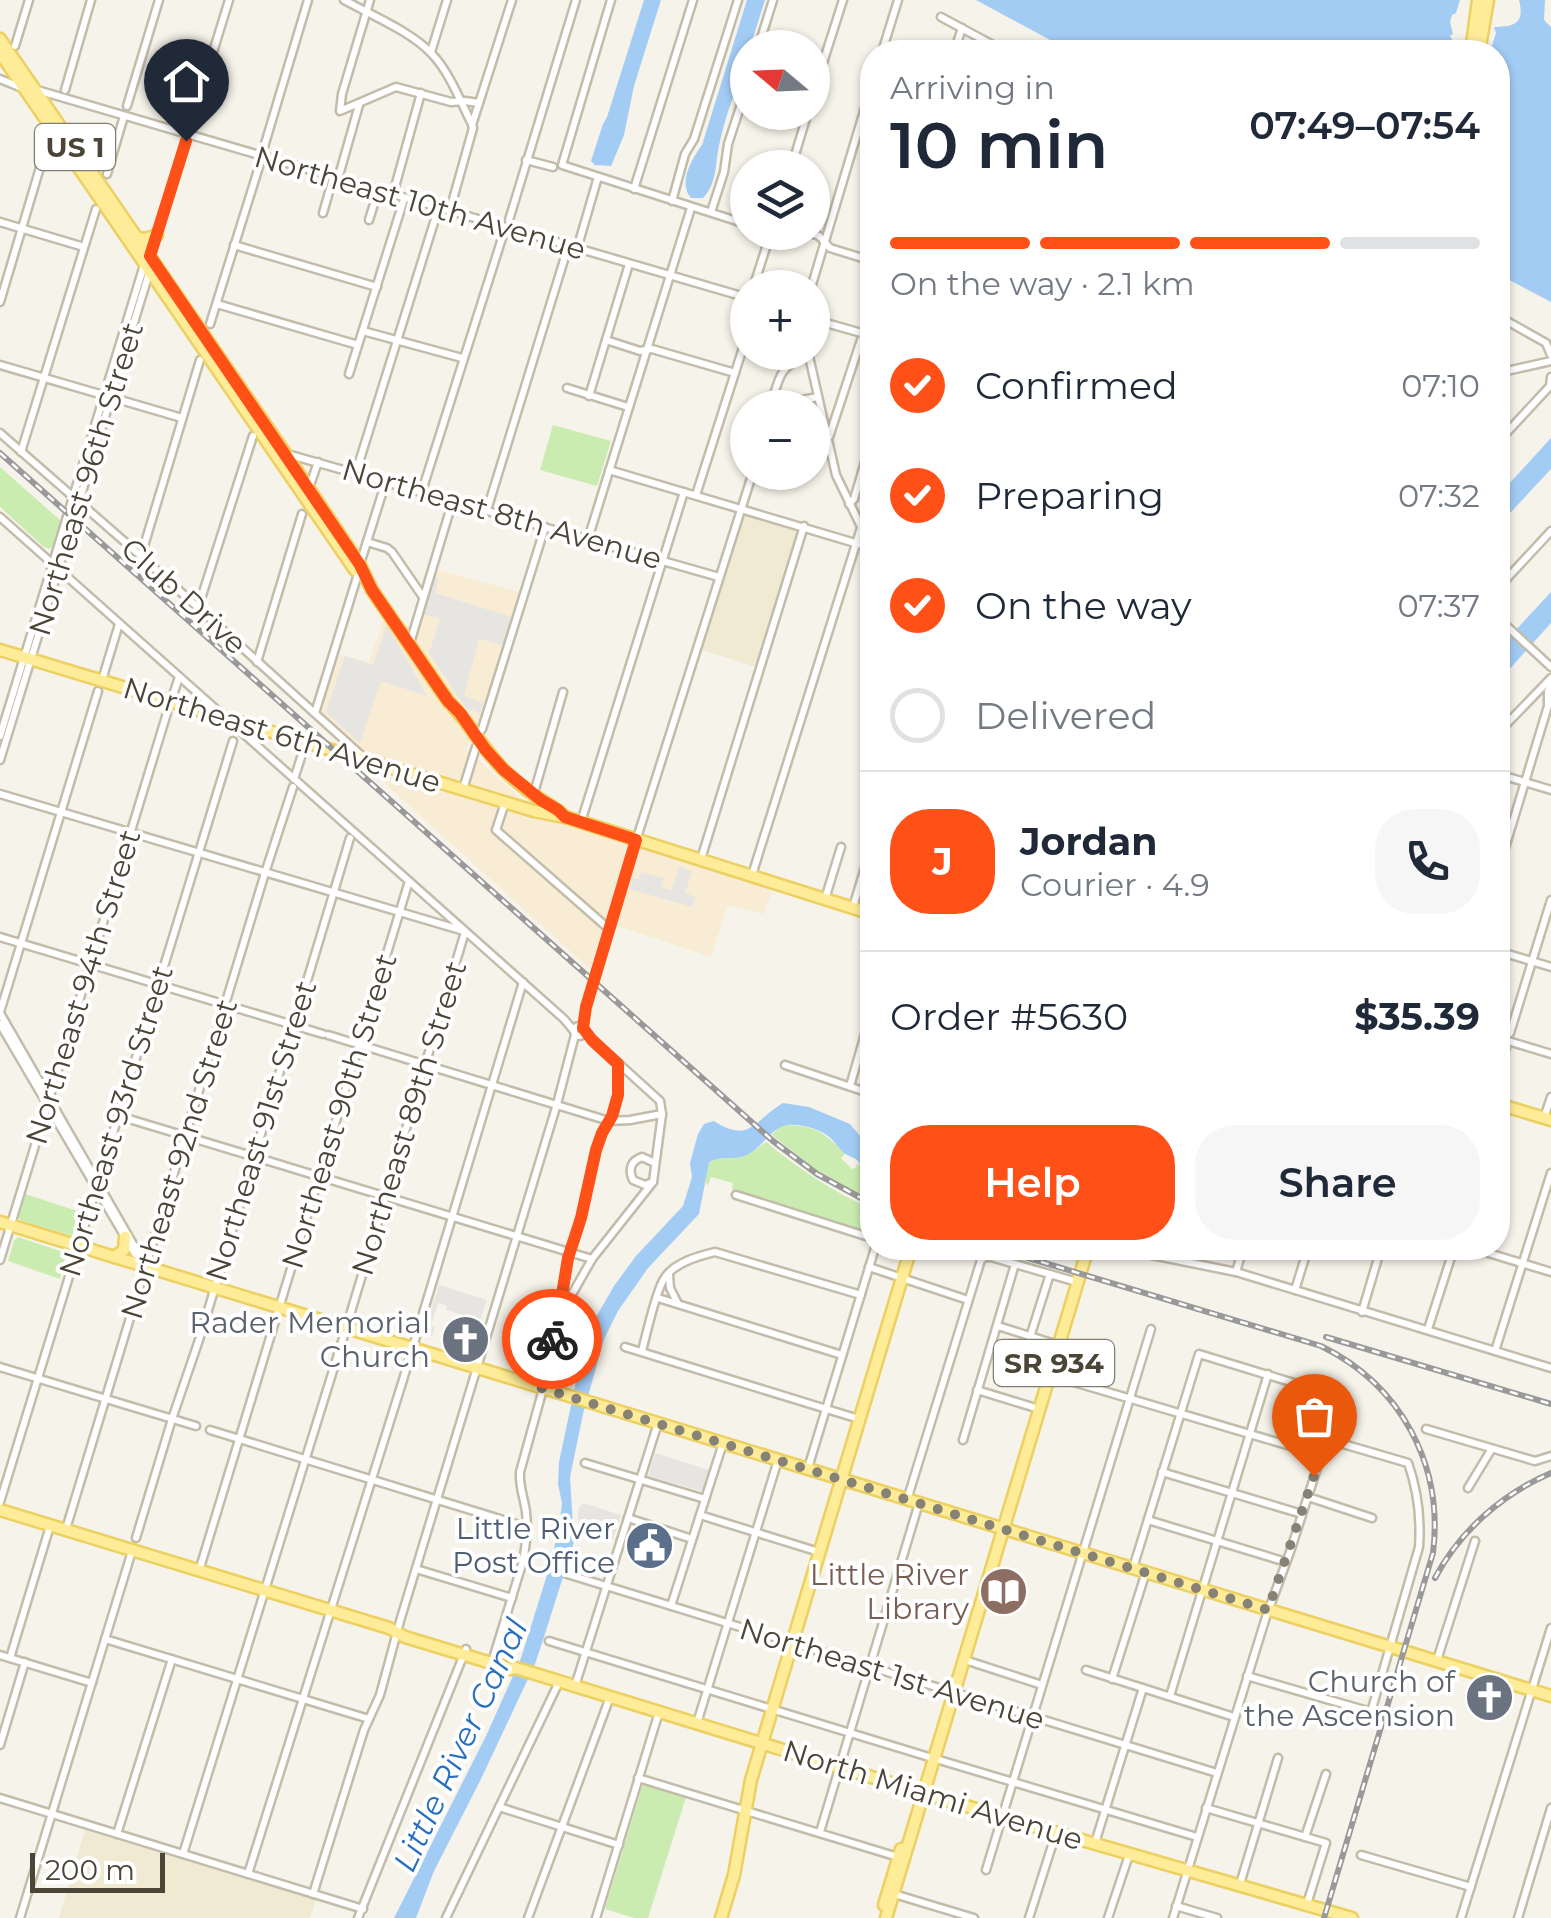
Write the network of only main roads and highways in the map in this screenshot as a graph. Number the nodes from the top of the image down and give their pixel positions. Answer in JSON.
{"nodes":[{"id":1,"x":1478,"y":0,"type":"edge"},
{"id":2,"x":1488,"y":0,"type":"edge"},
{"id":3,"x":0,"y":39,"type":"edge"},
{"id":4,"x":1476,"y":40,"type":"edge"},
{"id":5,"x":1478,"y":40,"type":"edge"},
{"id":6,"x":0,"y":54,"type":"edge"},
{"id":7,"x":30,"y":89,"type":"junction"},
{"id":8,"x":157,"y":235,"type":"road end"},
{"id":9,"x":138,"y":238,"type":"junction"},
{"id":10,"x":148,"y":264,"type":"junction"},
{"id":11,"x":161,"y":286,"type":"junction"},
{"id":12,"x":144,"y":288,"type":"road end"},
{"id":13,"x":226,"y":381,"type":"junction"},
{"id":14,"x":241,"y":389,"type":"junction"},
{"id":15,"x":270,"y":447,"type":"junction"},
{"id":16,"x":284,"y":453,"type":"junction"},
{"id":17,"x":359,"y":570,"type":"junction"},
{"id":18,"x":0,"y":650,"type":"edge"},
{"id":19,"x":257,"y":727,"type":"junction"},
{"id":20,"x":249,"y":740,"type":"road end"},
{"id":21,"x":344,"y":740,"type":"road end"},
{"id":22,"x":476,"y":742,"type":"junction"},
{"id":23,"x":339,"y":752,"type":"junction"},
{"id":24,"x":565,"y":817,"type":"junction"},
{"id":25,"x":860,"y":909,"type":"edge"},
{"id":26,"x":1510,"y":1110,"type":"edge"},
{"id":27,"x":1548,"y":1119,"type":"edge"},
{"id":28,"x":5,"y":1224,"type":"edge"},
{"id":29,"x":130,"y":1240,"type":"road end"},
{"id":30,"x":114,"y":1257,"type":"junction"},
{"id":31,"x":907,"y":1260,"type":"edge"},
{"id":32,"x":1084,"y":1260,"type":"edge"},
{"id":33,"x":842,"y":1480,"type":"junction"},
{"id":34,"x":0,"y":1510,"type":"edge"},
{"id":35,"x":1004,"y":1530,"type":"junction"},
{"id":36,"x":1551,"y":1696,"type":"edge"},
{"id":37,"x":762,"y":1743,"type":"junction"},
{"id":38,"x":922,"y":1792,"type":"junction"},
{"id":39,"x":898,"y":1857,"type":"junction"},
{"id":40,"x":894,"y":1894,"type":"junction"},
{"id":41,"x":721,"y":1918,"type":"edge"},
{"id":42,"x":883,"y":1918,"type":"edge"},
{"id":43,"x":1352,"y":1918,"type":"edge"}],
"edges":[{"from":1,"to":4,"type":"main road"},
{"from":2,"to":5,"type":"main road"},
{"from":3,"to":7,"type":"main road","number":"US 1"},
{"from":6,"to":7,"type":"main road","number":"US 1"},
{"from":7,"to":9,"type":"main road","number":"US 1"},
{"from":7,"to":10,"type":"main road","number":"US 1"},
{"from":8,"to":9,"type":"main road"},
{"from":9,"to":10,"type":"main road","number":"US 1"},
{"from":10,"to":11,"type":"main road","number":"US 1"},
{"from":10,"to":14,"type":"main road","number":"US 1"},
{"from":11,"to":12,"type":"main road"},
{"from":11,"to":13,"type":"main road","number":"US 1"},
{"from":13,"to":14,"type":"main road"},
{"from":13,"to":15,"type":"main road","number":"US 1"},
{"from":14,"to":16,"type":"main road","number":"US 1"},
{"from":15,"to":16,"type":"main road"},
{"from":15,"to":17,"type":"main road","number":"US 1"},
{"from":16,"to":17,"type":"main road","number":"US 1"},
{"from":17,"to":22,"type":"main road","number":"US 1"},
{"from":18,"to":19,"type":"main road","name":"Northeast 6th Avenue"},
{"from":19,"to":20,"type":"main road"},
{"from":19,"to":23,"type":"main road","name":"Northeast 6th Avenue"},
{"from":21,"to":23,"type":"main road"},
{"from":22,"to":24,"type":"main road","number":"US 1"},
{"from":22,"to":24,"type":"main road","number":"US 1"},
{"from":23,"to":24,"type":"main road","name":"Northeast 6th Avenue"},
{"from":24,"to":25,"type":"main road","number":"US 1"},
{"from":26,"to":27,"type":"main road"},
{"from":28,"to":30,"type":"main road"},
{"from":29,"to":30,"type":"main road"},
{"from":30,"to":33,"type":"main road"},
{"from":31,"to":33,"type":"main road"},
{"from":32,"to":35,"type":"main road","number":"SR 934"},
{"from":33,"to":35,"type":"main road"},
{"from":33,"to":37,"type":"main road"},
{"from":34,"to":37,"type":"main road","name":"North Miami Avenue"},
{"from":35,"to":36,"type":"main road"},
{"from":35,"to":38,"type":"main road","number":"SR 934"},
{"from":37,"to":38,"type":"main road","name":"North Miami Avenue"},
{"from":37,"to":41,"type":"main road"},
{"from":38,"to":39,"type":"main road"},
{"from":38,"to":40,"type":"main road"},
{"from":38,"to":43,"type":"main road","name":"North Miami Avenue"},
{"from":39,"to":40,"type":"main road"},
{"from":39,"to":42,"type":"main road"},
{"from":40,"to":42,"type":"main road"}]}
